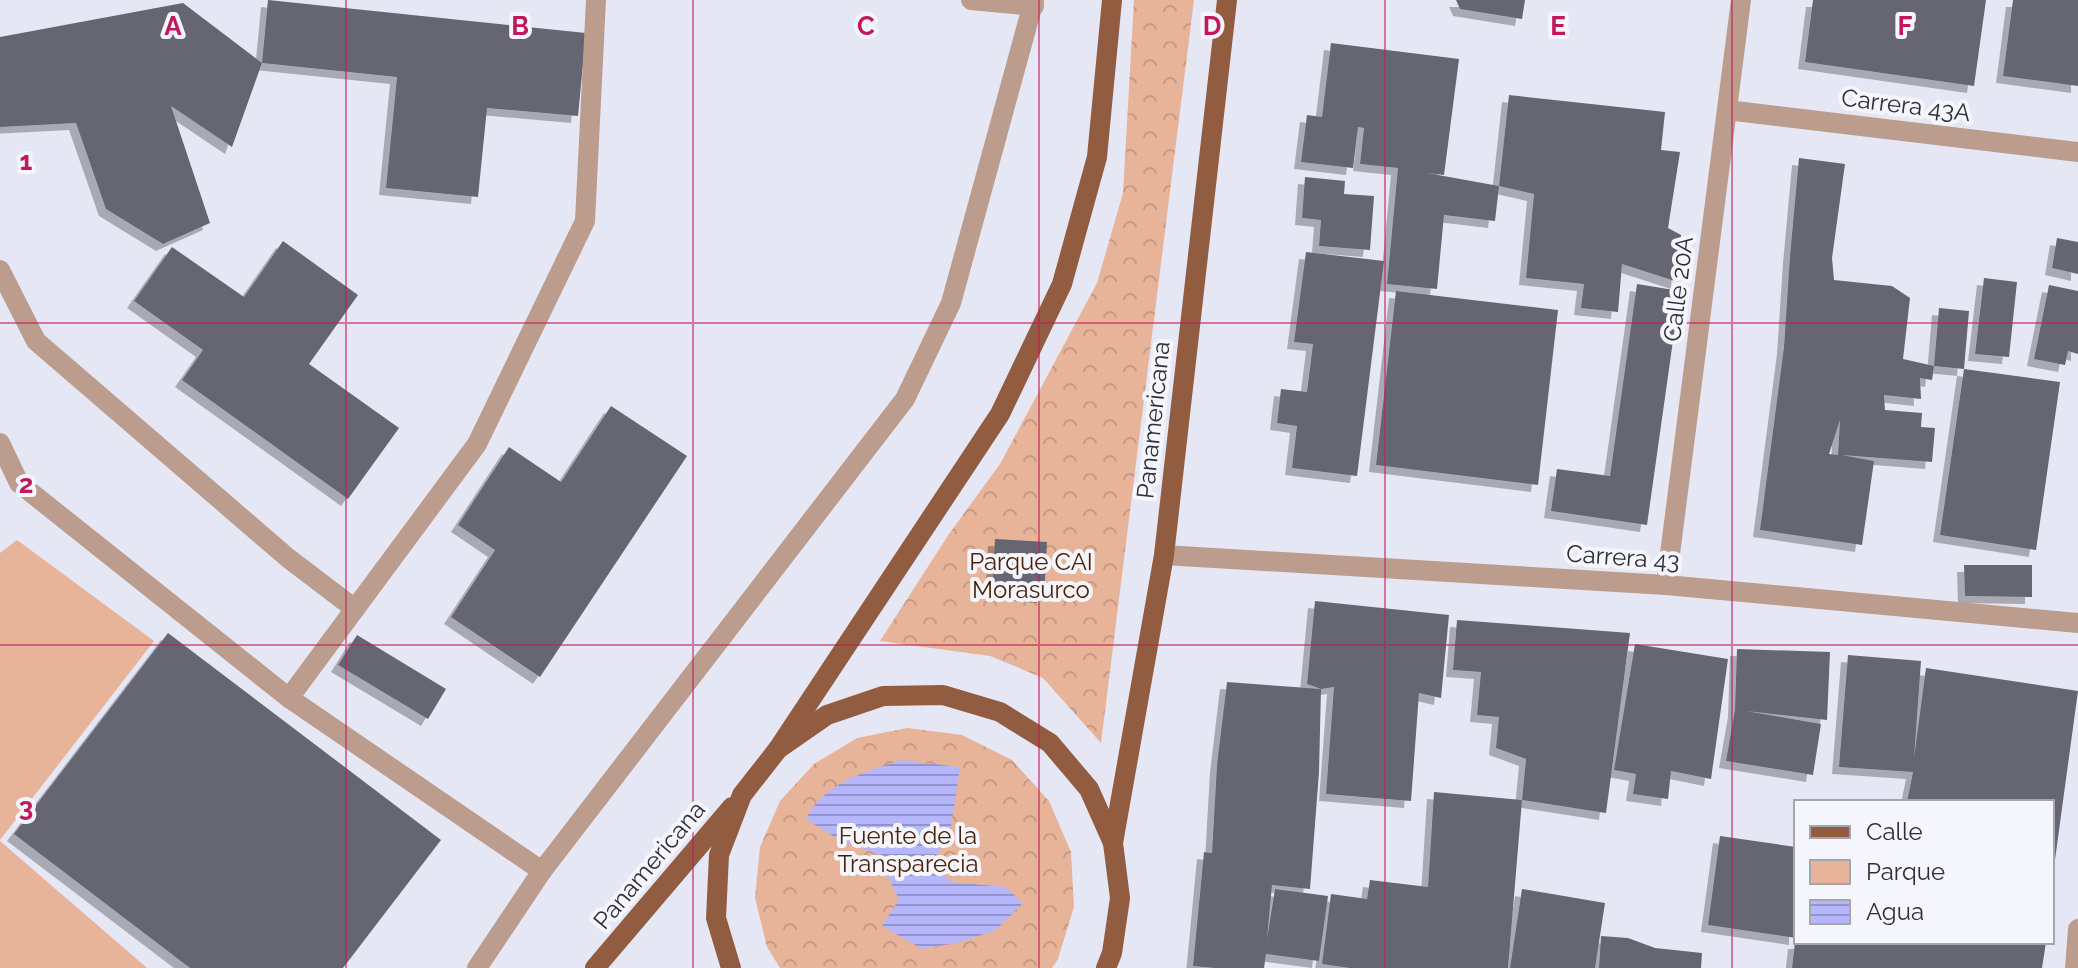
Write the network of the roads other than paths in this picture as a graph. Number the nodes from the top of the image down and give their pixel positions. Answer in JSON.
{"nodes":[{"id":1,"x":596,"y":0,"type":"edge"},
{"id":2,"x":971,"y":0,"type":"edge"},
{"id":3,"x":1112,"y":0,"type":"edge"},
{"id":4,"x":1227,"y":0,"type":"edge"},
{"id":5,"x":1741,"y":0,"type":"edge"},
{"id":6,"x":1034,"y":3,"type":"edge"},
{"id":7,"x":1727,"y":110,"type":"junction"},
{"id":8,"x":2078,"y":152,"type":"edge"},
{"id":9,"x":0,"y":270,"type":"edge"},
{"id":10,"x":0,"y":443,"type":"edge"},
{"id":11,"x":1164,"y":555,"type":"junction"},
{"id":12,"x":1666,"y":585,"type":"junction"},
{"id":13,"x":355,"y":609,"type":"junction"},
{"id":14,"x":2078,"y":623,"type":"edge"},
{"id":15,"x":289,"y":698,"type":"junction"},
{"id":16,"x":778,"y":749,"type":"junction"},
{"id":17,"x":742,"y":795,"type":"junction"},
{"id":18,"x":1113,"y":843,"type":"junction"},
{"id":19,"x":542,"y":871,"type":"junction"},
{"id":20,"x":2078,"y":929,"type":"edge"},
{"id":21,"x":477,"y":968,"type":"edge"},
{"id":22,"x":595,"y":968,"type":"edge"},
{"id":23,"x":731,"y":968,"type":"edge"},
{"id":24,"x":1106,"y":968,"type":"edge"},
{"id":25,"x":2075,"y":968,"type":"edge"}],
"edges":[{"from":1,"to":13,"type":"street"},
{"from":2,"to":6,"type":"street"},
{"from":3,"to":16,"type":"main road"},
{"from":4,"to":11,"type":"main road","name":"Panamericana"},
{"from":5,"to":7,"type":"street","name":"Calle 20A"},
{"from":6,"to":19,"type":"street"},
{"from":7,"to":8,"type":"street","name":"Carrera 43A"},
{"from":7,"to":12,"type":"street","name":"Calle 20A"},
{"from":9,"to":13,"type":"street"},
{"from":10,"to":15,"type":"street"},
{"from":11,"to":12,"type":"street","name":"Carrera 43"},
{"from":11,"to":18,"type":"main road","name":"Panamericana"},
{"from":12,"to":14,"type":"street","name":"Carrera 43"},
{"from":13,"to":15,"type":"street"},
{"from":15,"to":19,"type":"street"},
{"from":16,"to":17,"type":"main road"},
{"from":16,"to":18,"type":"main road"},
{"from":17,"to":22,"type":"main road","name":"Panamericana"},
{"from":17,"to":23,"type":"main road"},
{"from":18,"to":24,"type":"main road"},
{"from":19,"to":21,"type":"street"},
{"from":20,"to":25,"type":"street"}]}
